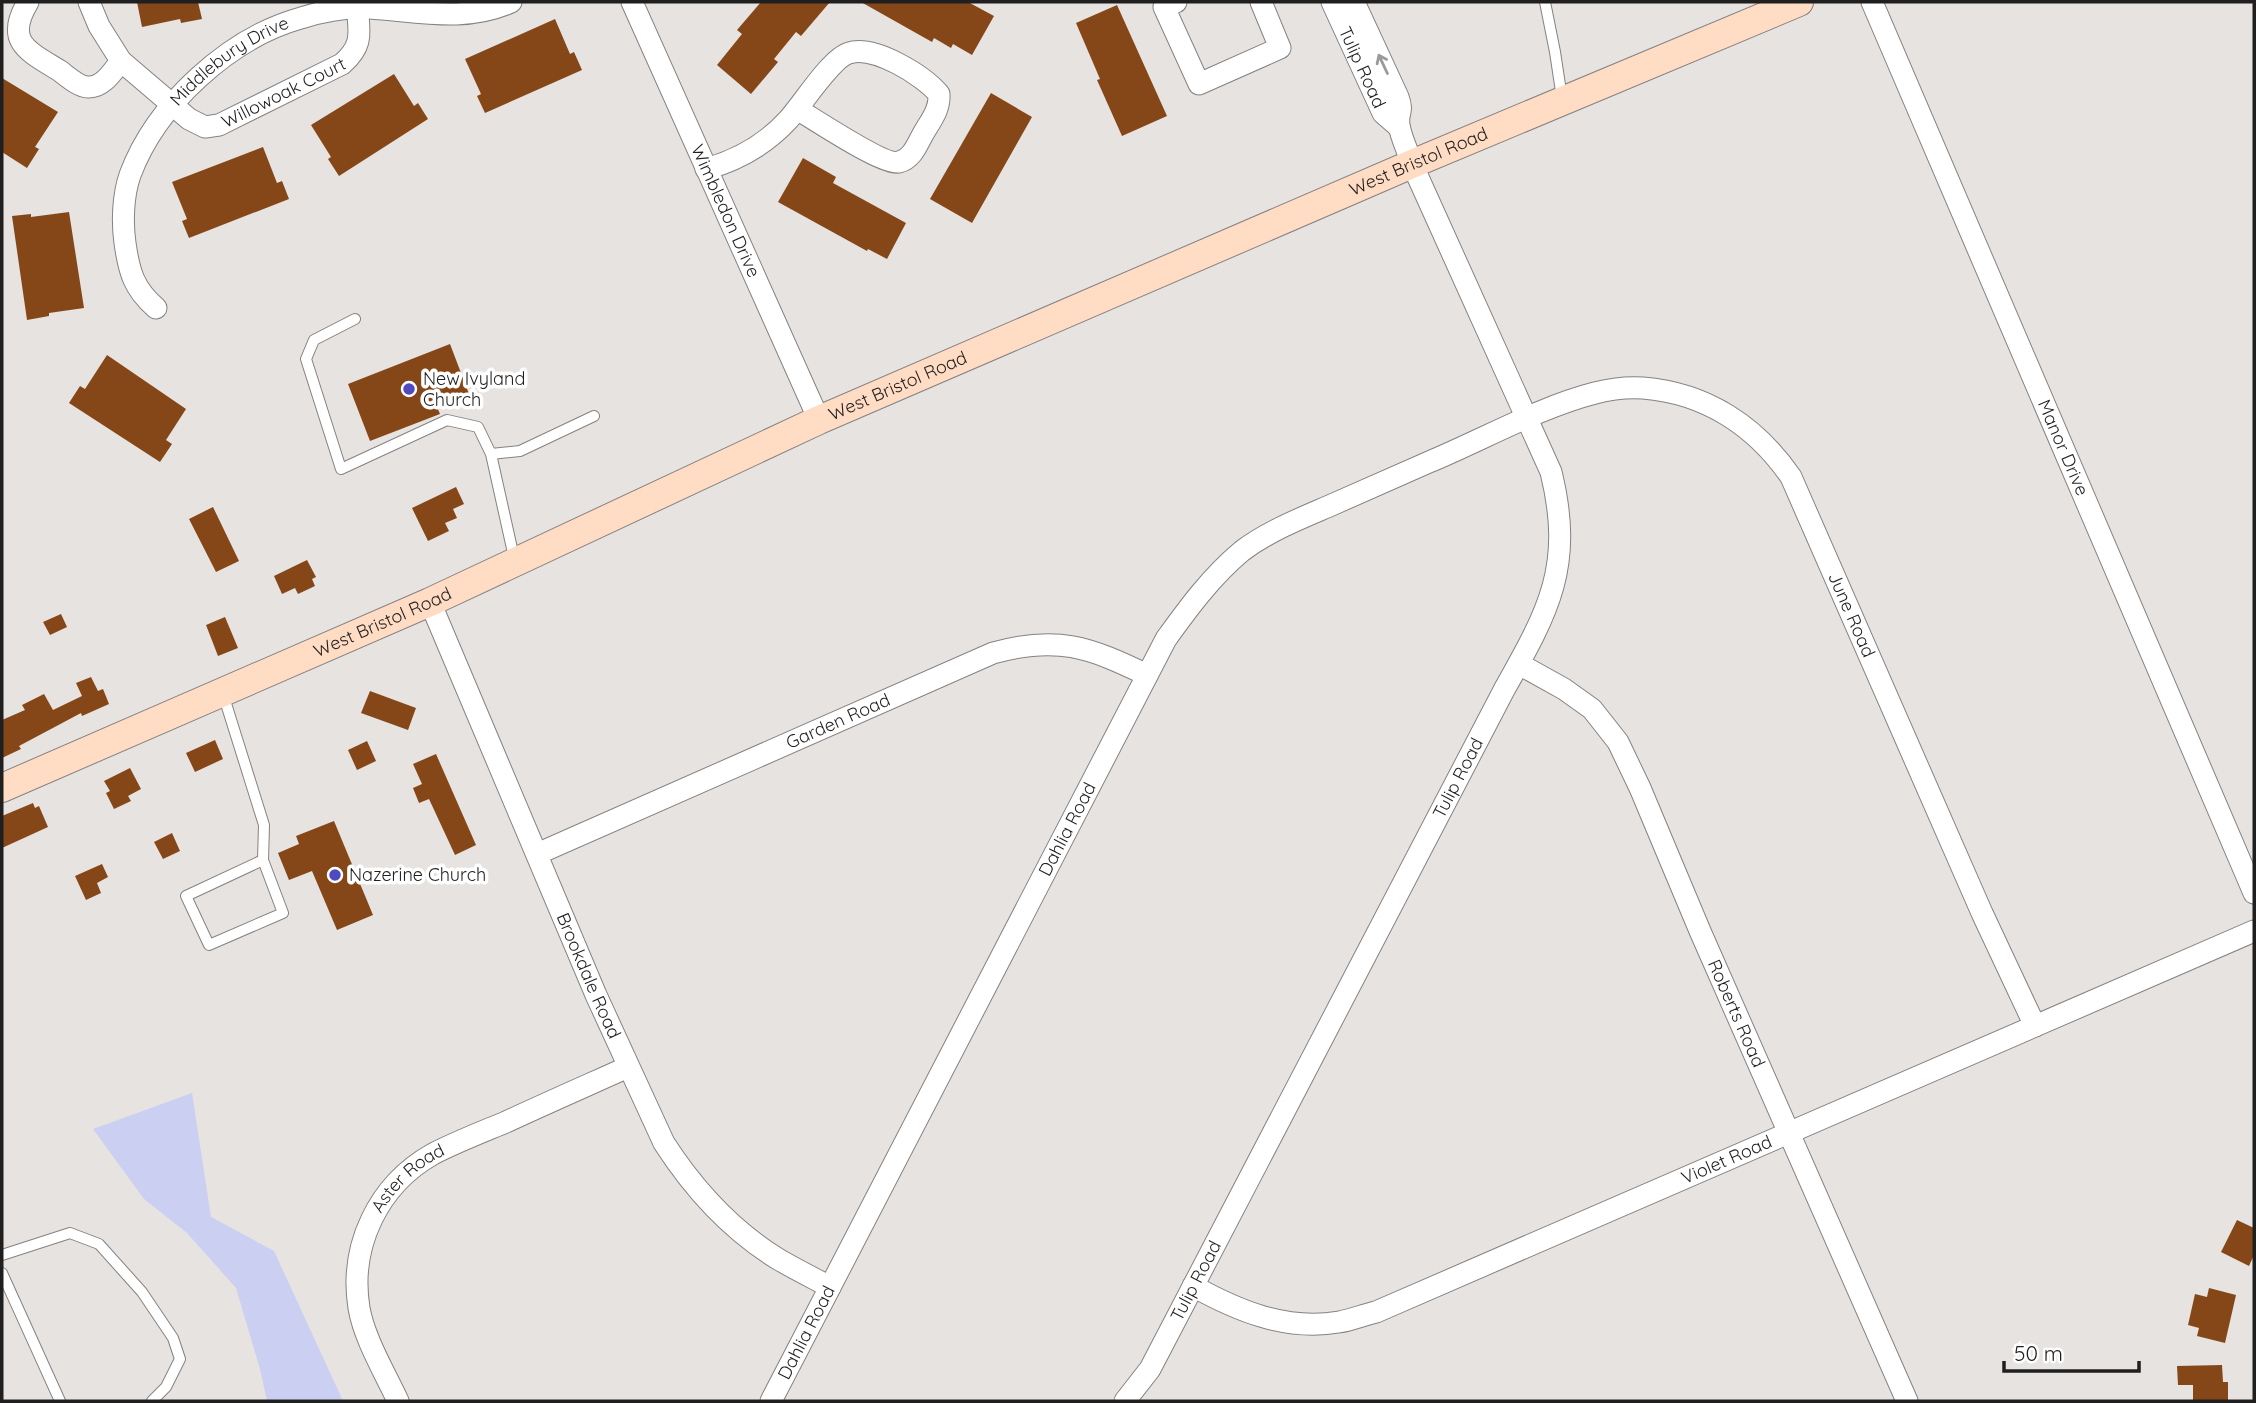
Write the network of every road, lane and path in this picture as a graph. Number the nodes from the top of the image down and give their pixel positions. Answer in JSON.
{"nodes":[{"id":1,"x":28,"y":2,"type":"edge"},
{"id":2,"x":89,"y":2,"type":"edge"},
{"id":3,"x":511,"y":2,"type":"edge"},
{"id":4,"x":632,"y":2,"type":"edge"},
{"id":5,"x":1176,"y":2,"type":"edge"},
{"id":6,"x":1261,"y":2,"type":"edge"},
{"id":7,"x":1332,"y":2,"type":"edge"},
{"id":8,"x":1354,"y":2,"type":"edge"},
{"id":9,"x":1545,"y":2,"type":"edge"},
{"id":10,"x":1799,"y":2,"type":"edge"},
{"id":11,"x":1872,"y":2,"type":"edge"},
{"id":12,"x":357,"y":5,"type":"edge"},
{"id":13,"x":449,"y":8,"type":"edge"},
{"id":14,"x":121,"y":61,"type":"junction"},
{"id":15,"x":1562,"y":101,"type":"junction"},
{"id":16,"x":173,"y":105,"type":"junction"},
{"id":17,"x":797,"y":109,"type":"junction"},
{"id":18,"x":1399,"y":127,"type":"junction"},
{"id":19,"x":1412,"y":164,"type":"junction"},
{"id":20,"x":706,"y":169,"type":"junction"},
{"id":21,"x":156,"y":308,"type":"dead end"},
{"id":22,"x":355,"y":319,"type":"dead end"},
{"id":23,"x":594,"y":416,"type":"dead end"},
{"id":24,"x":1527,"y":419,"type":"junction"},
{"id":25,"x":820,"y":420,"type":"junction"},
{"id":26,"x":491,"y":454,"type":"junction"},
{"id":27,"x":516,"y":562,"type":"junction"},
{"id":28,"x":429,"y":602,"type":"junction"},
{"id":29,"x":1519,"y":664,"type":"junction"},
{"id":30,"x":1147,"y":675,"type":"junction"},
{"id":31,"x":222,"y":692,"type":"junction"},
{"id":32,"x":2,"y":788,"type":"edge"},
{"id":33,"x":537,"y":854,"type":"junction"},
{"id":34,"x":262,"y":860,"type":"junction"},
{"id":35,"x":2254,"y":893,"type":"edge"},
{"id":36,"x":2254,"y":931,"type":"edge"},
{"id":37,"x":2035,"y":1026,"type":"junction"},
{"id":38,"x":628,"y":1067,"type":"junction"},
{"id":39,"x":1790,"y":1133,"type":"junction"},
{"id":40,"x":2,"y":1255,"type":"edge"},
{"id":41,"x":2,"y":1273,"type":"edge"},
{"id":42,"x":1193,"y":1286,"type":"junction"},
{"id":43,"x":830,"y":1287,"type":"junction"},
{"id":44,"x":60,"y":1401,"type":"edge"},
{"id":45,"x":152,"y":1401,"type":"edge"},
{"id":46,"x":398,"y":1401,"type":"edge"},
{"id":47,"x":771,"y":1401,"type":"edge"},
{"id":48,"x":1125,"y":1401,"type":"edge"},
{"id":49,"x":1907,"y":1401,"type":"edge"}],
"edges":[{"from":1,"to":14,"type":"street"},
{"from":2,"to":14,"type":"street","name":"Willowoak Court"},
{"from":3,"to":13,"type":"street","name":"Middlebury Drive"},
{"from":4,"to":20,"type":"street","name":"Wimbledon Drive"},
{"from":5,"to":6,"type":"street"},
{"from":7,"to":18,"type":"street","name":"Tulip Road"},
{"from":18,"to":8,"type":"street","name":"Tulip Road","one_way":true},
{"from":9,"to":15,"type":"lane"},
{"from":10,"to":15,"type":"main road","name":"West Bristol Road"},
{"from":11,"to":35,"type":"street","name":"Manor Drive"},
{"from":12,"to":13,"type":"street","name":"Middlebury Drive"},
{"from":12,"to":16,"type":"street","name":"Middlebury Drive"},
{"from":12,"to":16,"type":"street","name":"Willowoak Court"},
{"from":14,"to":16,"type":"street","name":"Willowoak Court"},
{"from":15,"to":19,"type":"main road","name":"West Bristol Road"},
{"from":16,"to":21,"type":"street","name":"Middlebury Drive"},
{"from":17,"to":17,"type":"street"},
{"from":17,"to":20,"type":"street"},
{"from":18,"to":19,"type":"street","name":"Tulip Road"},
{"from":19,"to":24,"type":"street","name":"Tulip Road"},
{"from":19,"to":25,"type":"main road","name":"West Bristol Road"},
{"from":20,"to":25,"type":"street","name":"Wimbledon Drive"},
{"from":22,"to":26,"type":"lane"},
{"from":23,"to":26,"type":"lane"},
{"from":24,"to":29,"type":"street","name":"Tulip Road"},
{"from":24,"to":30,"type":"street","name":"Dahlia Road"},
{"from":24,"to":37,"type":"street","name":"June Road"},
{"from":25,"to":27,"type":"main road","name":"West Bristol Road"},
{"from":26,"to":27,"type":"lane"},
{"from":27,"to":28,"type":"main road","name":"West Bristol Road"},
{"from":28,"to":31,"type":"main road","name":"West Bristol Road"},
{"from":28,"to":33,"type":"street","name":"Brookdale Road"},
{"from":29,"to":39,"type":"street","name":"Roberts Road"},
{"from":29,"to":42,"type":"street","name":"Tulip Road"},
{"from":30,"to":33,"type":"street","name":"Garden Road"},
{"from":30,"to":43,"type":"street","name":"Dahlia Road"},
{"from":31,"to":32,"type":"main road","name":"West Bristol Road"},
{"from":31,"to":34,"type":"lane"},
{"from":33,"to":38,"type":"street","name":"Brookdale Road"},
{"from":34,"to":34,"type":"lane"},
{"from":36,"to":37,"type":"street","name":"Violet Road"},
{"from":37,"to":39,"type":"street","name":"Violet Road"},
{"from":38,"to":43,"type":"street","name":"Brookdale Road"},
{"from":38,"to":46,"type":"street","name":"Aster Road"},
{"from":39,"to":42,"type":"street","name":"Violet Road"},
{"from":39,"to":49,"type":"street","name":"Roberts Road"},
{"from":40,"to":45,"type":"lane"},
{"from":41,"to":44,"type":"lane"},
{"from":42,"to":48,"type":"street","name":"Tulip Road"},
{"from":43,"to":47,"type":"street","name":"Dahlia Road"}]}
